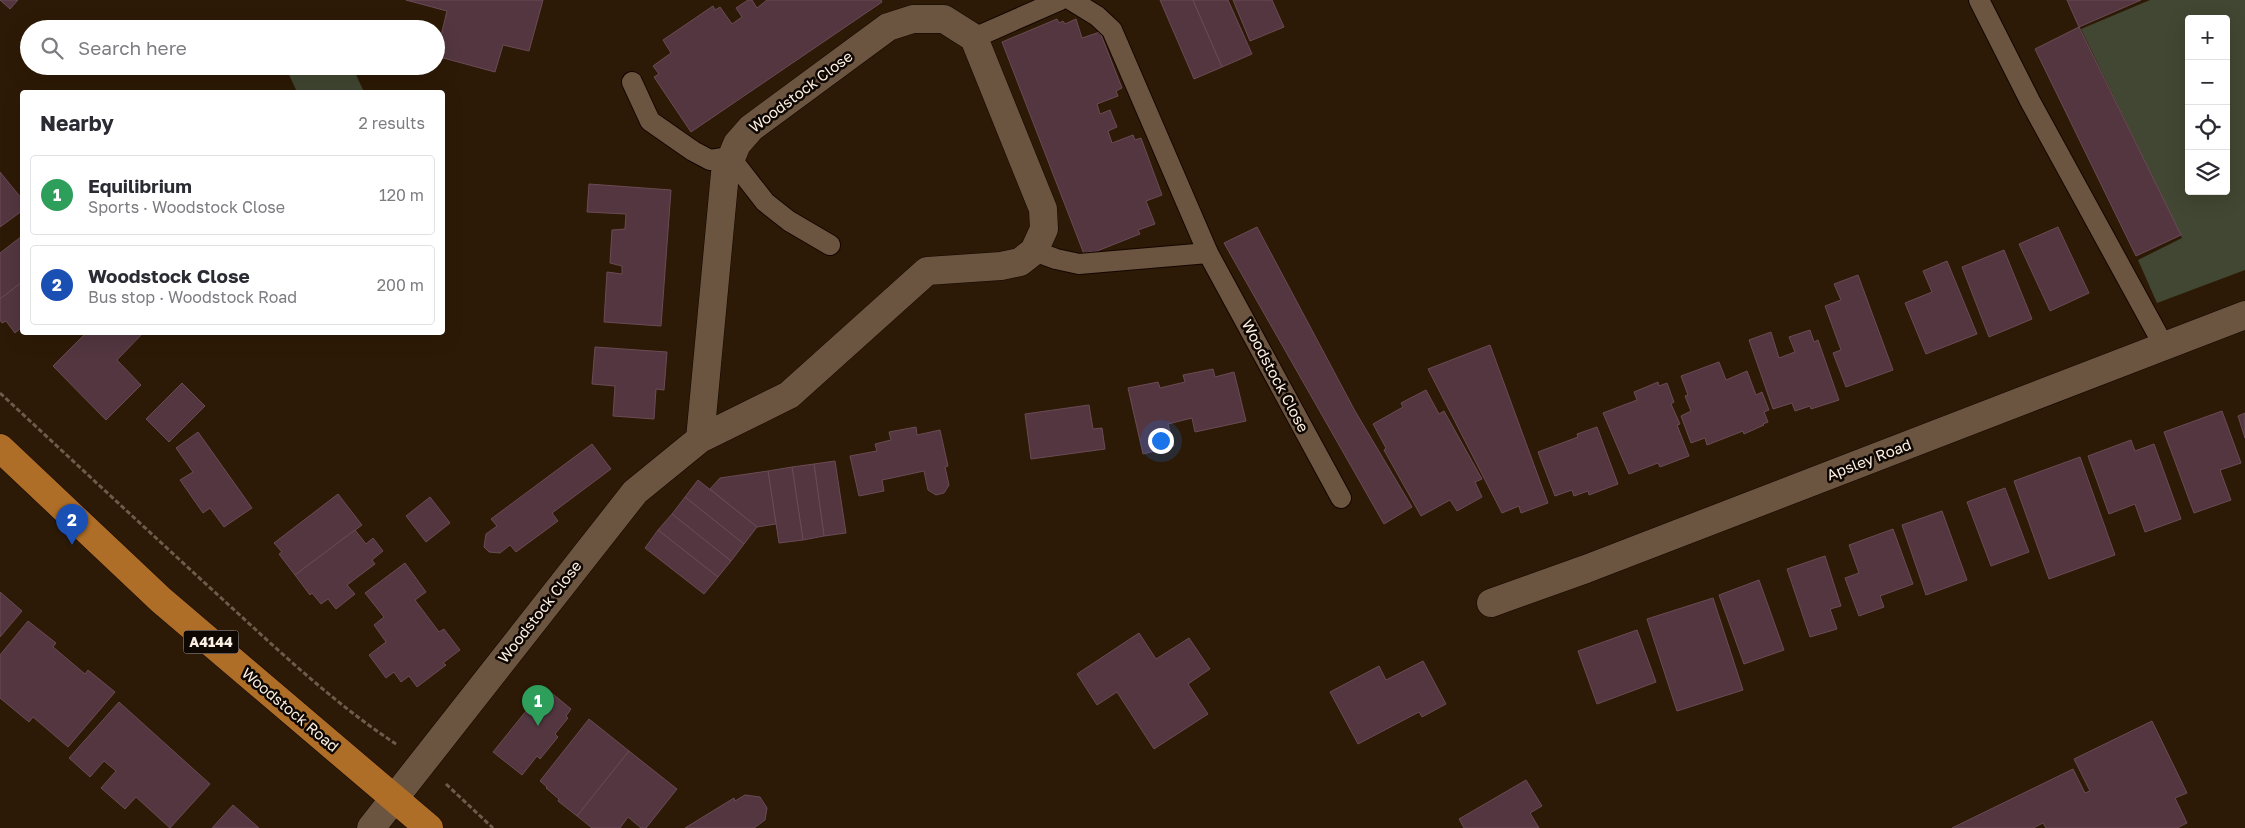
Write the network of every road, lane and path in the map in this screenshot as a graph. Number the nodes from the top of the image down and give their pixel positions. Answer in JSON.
{"nodes":[{"id":1,"x":1060,"y":0,"type":"edge"},
{"id":2,"x":1072,"y":0,"type":"edge"},
{"id":3,"x":1979,"y":0,"type":"edge"},
{"id":4,"x":974,"y":38,"type":"junction"},
{"id":5,"x":632,"y":82,"type":"dead end"},
{"id":6,"x":730,"y":157,"type":"junction"},
{"id":7,"x":830,"y":245,"type":"dead end"},
{"id":8,"x":1034,"y":251,"type":"junction"},
{"id":9,"x":1208,"y":253,"type":"junction"},
{"id":10,"x":2245,"y":315,"type":"edge"},
{"id":11,"x":2164,"y":346,"type":"junction"},
{"id":12,"x":0,"y":393,"type":"edge"},
{"id":13,"x":700,"y":439,"type":"junction"},
{"id":14,"x":0,"y":448,"type":"edge"},
{"id":15,"x":1340,"y":498,"type":"dead end"},
{"id":16,"x":1491,"y":603,"type":"dead end"},
{"id":17,"x":400,"y":746,"type":"dead end"},
{"id":18,"x":440,"y":778,"type":"dead end"},
{"id":19,"x":394,"y":799,"type":"junction"},
{"id":20,"x":371,"y":828,"type":"edge"},
{"id":21,"x":429,"y":828,"type":"edge"},
{"id":22,"x":493,"y":828,"type":"edge"}],
"edges":[{"from":1,"to":4,"type":"lane"},
{"from":2,"to":9,"type":"lane","name":"Woodstock Close"},
{"from":3,"to":11,"type":"lane"},
{"from":4,"to":6,"type":"street","name":"Woodstock Close"},
{"from":4,"to":8,"type":"street"},
{"from":5,"to":6,"type":"lane"},
{"from":6,"to":7,"type":"lane"},
{"from":6,"to":13,"type":"street","name":"Woodstock Close"},
{"from":8,"to":9,"type":"lane"},
{"from":8,"to":13,"type":"street","name":"Woodstock Close"},
{"from":9,"to":15,"type":"lane","name":"Woodstock Close"},
{"from":10,"to":11,"type":"street","name":"Apsley Road"},
{"from":11,"to":16,"type":"street","name":"Apsley Road"},
{"from":12,"to":17,"type":"path"},
{"from":13,"to":19,"type":"street","name":"Woodstock Close"},
{"from":14,"to":19,"type":"main road","name":"Woodstock Road","number":"A4144"},
{"from":18,"to":22,"type":"path"},
{"from":19,"to":20,"type":"street","name":"Woodstock Close"},
{"from":19,"to":21,"type":"main road","name":"Woodstock Road","number":"A4144"}]}
